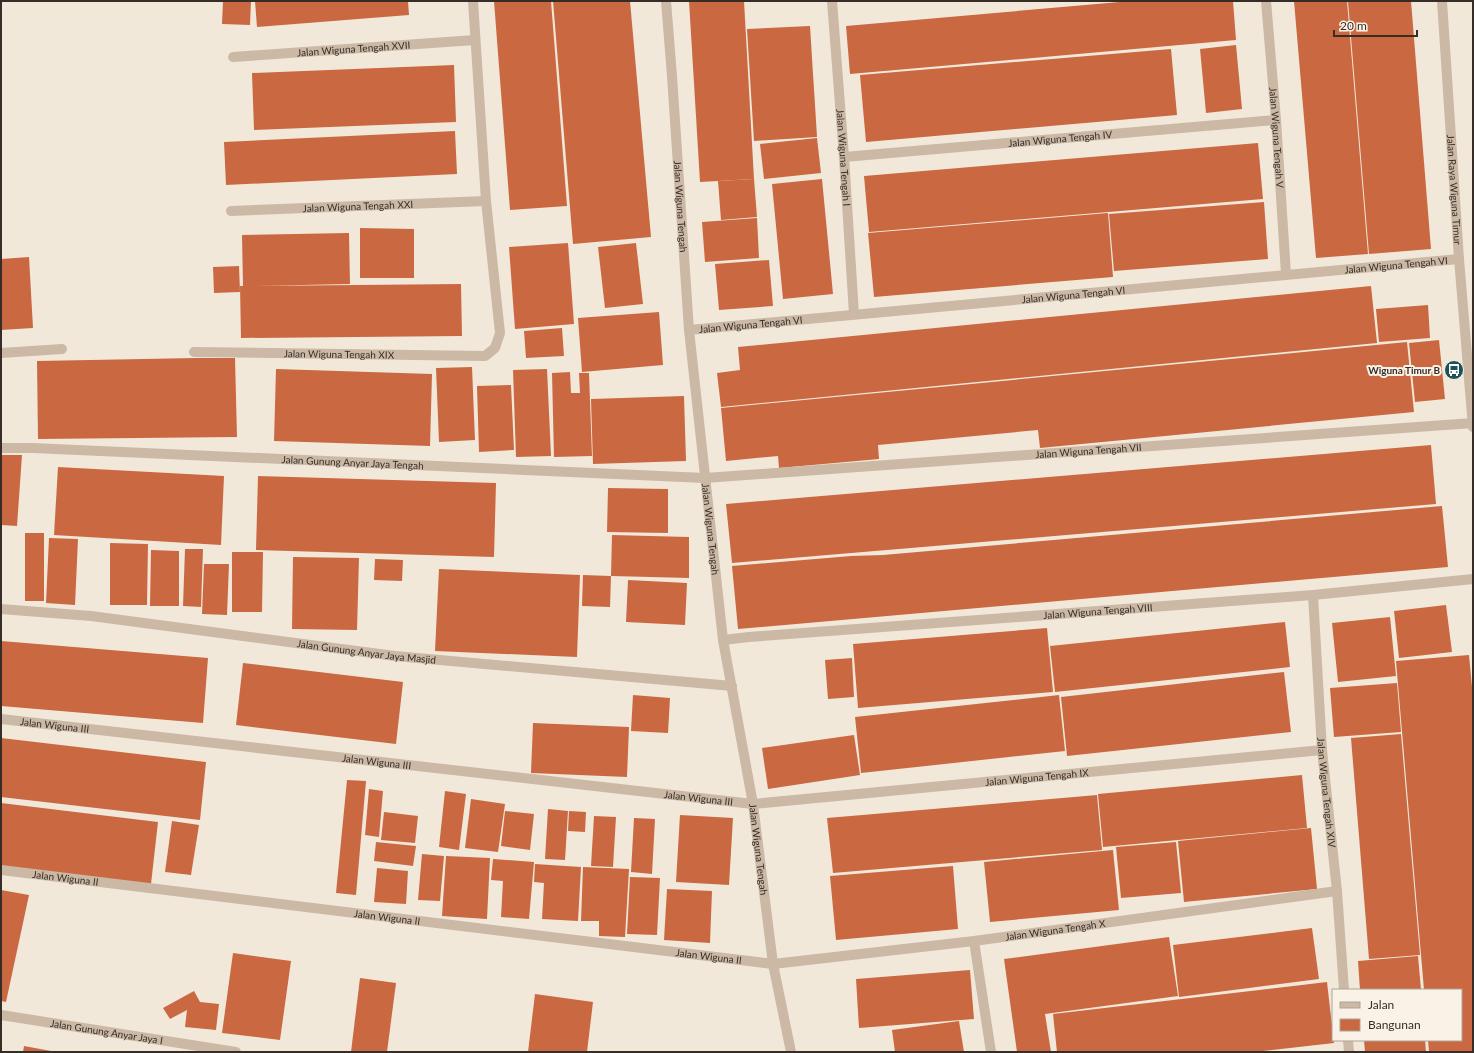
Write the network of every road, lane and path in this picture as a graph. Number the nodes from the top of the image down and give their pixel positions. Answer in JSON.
{"nodes":[{"id":1,"x":473,"y":1,"type":"edge"},
{"id":2,"x":666,"y":1,"type":"edge"},
{"id":3,"x":832,"y":1,"type":"edge"},
{"id":4,"x":1266,"y":1,"type":"edge"},
{"id":5,"x":1442,"y":1,"type":"edge"},
{"id":6,"x":475,"y":40,"type":"junction"},
{"id":7,"x":233,"y":57,"type":"dead end"},
{"id":8,"x":1276,"y":120,"type":"junction"},
{"id":9,"x":844,"y":157,"type":"junction"},
{"id":10,"x":486,"y":201,"type":"junction"},
{"id":11,"x":231,"y":211,"type":"dead end"},
{"id":12,"x":1459,"y":259,"type":"junction"},
{"id":13,"x":1286,"y":274,"type":"junction"},
{"id":14,"x":854,"y":314,"type":"junction"},
{"id":15,"x":689,"y":330,"type":"junction"},
{"id":16,"x":62,"y":349,"type":"dead end"},
{"id":17,"x":194,"y":352,"type":"dead end"},
{"id":18,"x":1,"y":353,"type":"edge"},
{"id":19,"x":1473,"y":422,"type":"edge"},
{"id":20,"x":1473,"y":426,"type":"edge"},
{"id":21,"x":1,"y":448,"type":"edge"},
{"id":22,"x":704,"y":478,"type":"junction"},
{"id":23,"x":1473,"y":579,"type":"edge"},
{"id":24,"x":1313,"y":595,"type":"junction"},
{"id":25,"x":1,"y":609,"type":"edge"},
{"id":26,"x":723,"y":640,"type":"junction"},
{"id":27,"x":732,"y":686,"type":"junction"},
{"id":28,"x":1,"y":719,"type":"edge"},
{"id":29,"x":1322,"y":750,"type":"junction"},
{"id":30,"x":752,"y":804,"type":"junction"},
{"id":31,"x":1,"y":870,"type":"edge"},
{"id":32,"x":1337,"y":891,"type":"junction"},
{"id":33,"x":974,"y":941,"type":"junction"},
{"id":34,"x":773,"y":964,"type":"junction"},
{"id":35,"x":1344,"y":989,"type":"edge"},
{"id":36,"x":1,"y":1015,"type":"edge"},
{"id":37,"x":1348,"y":1041,"type":"edge"},
{"id":38,"x":236,"y":1052,"type":"edge"},
{"id":39,"x":791,"y":1052,"type":"edge"},
{"id":40,"x":992,"y":1052,"type":"edge"},
{"id":41,"x":1349,"y":1052,"type":"edge"}],
"edges":[{"from":1,"to":6,"type":"street"},
{"from":2,"to":15,"type":"street","name":"Jalan Wiguna Tengah"},
{"from":3,"to":9,"type":"street","name":"Jalan Wiguna Tengah I"},
{"from":4,"to":8,"type":"street","name":"Jalan Wiguna Tengah V"},
{"from":5,"to":12,"type":"street","name":"Jalan Raya Wiguna Timur"},
{"from":6,"to":7,"type":"street","name":"Jalan Wiguna Tengah XVII"},
{"from":6,"to":10,"type":"street"},
{"from":8,"to":9,"type":"street","name":"Jalan Wiguna Tengah IV"},
{"from":8,"to":13,"type":"street","name":"Jalan Wiguna Tengah V"},
{"from":9,"to":14,"type":"street","name":"Jalan Wiguna Tengah I"},
{"from":10,"to":11,"type":"street","name":"Jalan Wiguna Tengah XXI"},
{"from":10,"to":17,"type":"street","name":"Jalan Wiguna Tengah XIX"},
{"from":12,"to":13,"type":"street","name":"Jalan Wiguna Tengah VI"},
{"from":12,"to":19,"type":"street","name":"Jalan Raya Wiguna Timur"},
{"from":13,"to":14,"type":"street","name":"Jalan Wiguna Tengah VI"},
{"from":14,"to":15,"type":"street","name":"Jalan Wiguna Tengah VI"},
{"from":15,"to":22,"type":"street","name":"Jalan Wiguna Tengah"},
{"from":16,"to":18,"type":"street"},
{"from":19,"to":20,"type":"street","name":"Jalan Raya Wiguna Timur"},
{"from":19,"to":22,"type":"street","name":"Jalan Wiguna Tengah VII"},
{"from":21,"to":22,"type":"street","name":"Jalan Gunung Anyar Jaya Tengah"},
{"from":22,"to":26,"type":"street","name":"Jalan Wiguna Tengah"},
{"from":23,"to":24,"type":"street","name":"Jalan Wiguna Tengah VIII"},
{"from":24,"to":26,"type":"street","name":"Jalan Wiguna Tengah VIII"},
{"from":24,"to":29,"type":"street","name":"Jalan Wiguna Tengah XIV"},
{"from":25,"to":27,"type":"street","name":"Jalan Gunung Anyar Jaya Masjid"},
{"from":26,"to":27,"type":"street","name":"Jalan Wiguna Tengah"},
{"from":27,"to":30,"type":"street","name":"Jalan Wiguna Tengah"},
{"from":28,"to":30,"type":"street","name":"Jalan Wiguna III"},
{"from":29,"to":30,"type":"street","name":"Jalan Wiguna Tengah IX"},
{"from":29,"to":32,"type":"street","name":"Jalan Wiguna Tengah XIV"},
{"from":30,"to":34,"type":"street","name":"Jalan Wiguna Tengah"},
{"from":31,"to":34,"type":"street","name":"Jalan Wiguna II"},
{"from":32,"to":33,"type":"street","name":"Jalan Wiguna Tengah X"},
{"from":32,"to":35,"type":"street","name":"Jalan Wiguna Tengah XIV"},
{"from":33,"to":34,"type":"street","name":"Jalan Wiguna Tengah X"},
{"from":33,"to":40,"type":"street"},
{"from":34,"to":39,"type":"street","name":"Jalan Wiguna Tengah"},
{"from":36,"to":38,"type":"street","name":"Jalan Gunung Anyar Jaya I"},
{"from":37,"to":41,"type":"street"}]}
